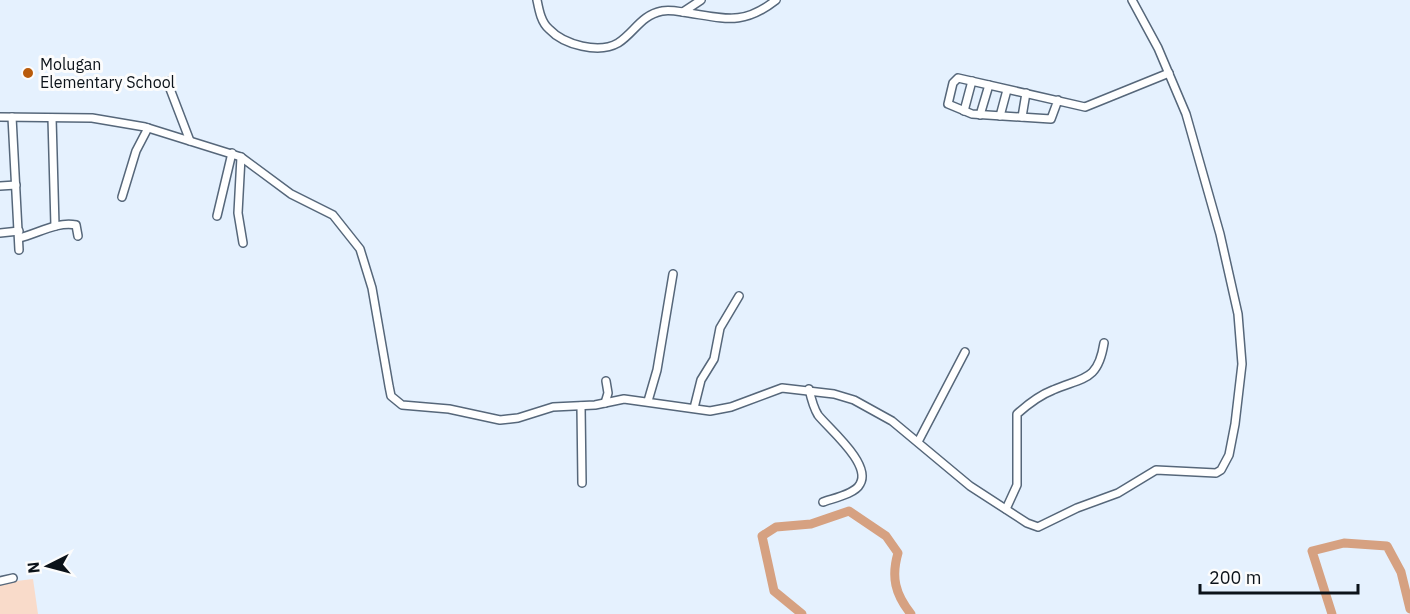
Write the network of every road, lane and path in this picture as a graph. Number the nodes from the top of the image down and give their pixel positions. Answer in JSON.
{"nodes":[{"id":1,"x":537,"y":0,"type":"edge"},
{"id":2,"x":701,"y":0,"type":"edge"},
{"id":3,"x":776,"y":0,"type":"edge"},
{"id":4,"x":1132,"y":0,"type":"edge"},
{"id":5,"x":683,"y":12,"type":"junction"},
{"id":6,"x":1169,"y":73,"type":"junction"},
{"id":7,"x":167,"y":81,"type":"dead end"},
{"id":8,"x":972,"y":81,"type":"junction"},
{"id":9,"x":989,"y":85,"type":"junction"},
{"id":10,"x":1007,"y":90,"type":"junction"},
{"id":11,"x":1026,"y":93,"type":"junction"},
{"id":12,"x":1058,"y":100,"type":"junction"},
{"id":13,"x":964,"y":111,"type":"junction"},
{"id":14,"x":980,"y":115,"type":"junction"},
{"id":15,"x":1000,"y":116,"type":"junction"},
{"id":16,"x":0,"y":117,"type":"edge"},
{"id":17,"x":12,"y":117,"type":"junction"},
{"id":18,"x":1022,"y":117,"type":"junction"},
{"id":19,"x":52,"y":118,"type":"junction"},
{"id":20,"x":148,"y":128,"type":"junction"},
{"id":21,"x":190,"y":141,"type":"junction"},
{"id":22,"x":232,"y":153,"type":"junction"},
{"id":23,"x":241,"y":157,"type":"junction"},
{"id":24,"x":16,"y":185,"type":"junction"},
{"id":25,"x":0,"y":186,"type":"edge"},
{"id":26,"x":122,"y":197,"type":"dead end"},
{"id":27,"x":217,"y":216,"type":"dead end"},
{"id":28,"x":55,"y":226,"type":"junction"},
{"id":29,"x":0,"y":233,"type":"edge"},
{"id":30,"x":19,"y":235,"type":"junction"},
{"id":31,"x":78,"y":236,"type":"dead end"},
{"id":32,"x":243,"y":243,"type":"dead end"},
{"id":33,"x":19,"y":250,"type":"dead end"},
{"id":34,"x":673,"y":274,"type":"dead end"},
{"id":35,"x":739,"y":296,"type":"dead end"},
{"id":36,"x":1104,"y":343,"type":"dead end"},
{"id":37,"x":965,"y":352,"type":"dead end"},
{"id":38,"x":606,"y":381,"type":"dead end"},
{"id":39,"x":809,"y":389,"type":"junction"},
{"id":40,"x":648,"y":401,"type":"junction"},
{"id":41,"x":605,"y":403,"type":"junction"},
{"id":42,"x":581,"y":406,"type":"junction"},
{"id":43,"x":694,"y":408,"type":"junction"},
{"id":44,"x":919,"y":440,"type":"junction"},
{"id":45,"x":582,"y":483,"type":"dead end"},
{"id":46,"x":823,"y":502,"type":"dead end"},
{"id":47,"x":1006,"y":509,"type":"junction"},
{"id":48,"x":13,"y":578,"type":"dead end"},
{"id":49,"x":0,"y":581,"type":"edge"}],
"edges":[{"from":1,"to":5,"type":"street"},
{"from":2,"to":5,"type":"street"},
{"from":3,"to":5,"type":"street"},
{"from":4,"to":6,"type":"street"},
{"from":6,"to":12,"type":"street"},
{"from":6,"to":47,"type":"street"},
{"from":7,"to":21,"type":"street"},
{"from":8,"to":9,"type":"street"},
{"from":8,"to":13,"type":"street"},
{"from":8,"to":13,"type":"street"},
{"from":9,"to":10,"type":"street"},
{"from":9,"to":14,"type":"street"},
{"from":10,"to":11,"type":"street"},
{"from":10,"to":15,"type":"street"},
{"from":11,"to":12,"type":"street"},
{"from":11,"to":18,"type":"street"},
{"from":12,"to":18,"type":"street"},
{"from":13,"to":14,"type":"street"},
{"from":14,"to":15,"type":"street"},
{"from":15,"to":18,"type":"street"},
{"from":16,"to":17,"type":"street"},
{"from":17,"to":19,"type":"street"},
{"from":17,"to":24,"type":"street"},
{"from":19,"to":20,"type":"street"},
{"from":19,"to":28,"type":"street"},
{"from":20,"to":21,"type":"street"},
{"from":20,"to":26,"type":"street"},
{"from":21,"to":22,"type":"street"},
{"from":22,"to":23,"type":"street"},
{"from":22,"to":27,"type":"street"},
{"from":23,"to":32,"type":"street"},
{"from":23,"to":42,"type":"street"},
{"from":24,"to":25,"type":"street"},
{"from":24,"to":30,"type":"street"},
{"from":28,"to":30,"type":"street"},
{"from":28,"to":31,"type":"street"},
{"from":29,"to":30,"type":"street"},
{"from":30,"to":33,"type":"street"},
{"from":34,"to":40,"type":"street"},
{"from":35,"to":43,"type":"street"},
{"from":36,"to":47,"type":"street"},
{"from":37,"to":44,"type":"street"},
{"from":38,"to":41,"type":"street"},
{"from":39,"to":43,"type":"street"},
{"from":39,"to":44,"type":"street"},
{"from":39,"to":46,"type":"street"},
{"from":40,"to":41,"type":"street"},
{"from":40,"to":43,"type":"street"},
{"from":41,"to":42,"type":"street"},
{"from":42,"to":45,"type":"street"},
{"from":44,"to":47,"type":"street"},
{"from":48,"to":49,"type":"street"}]}
